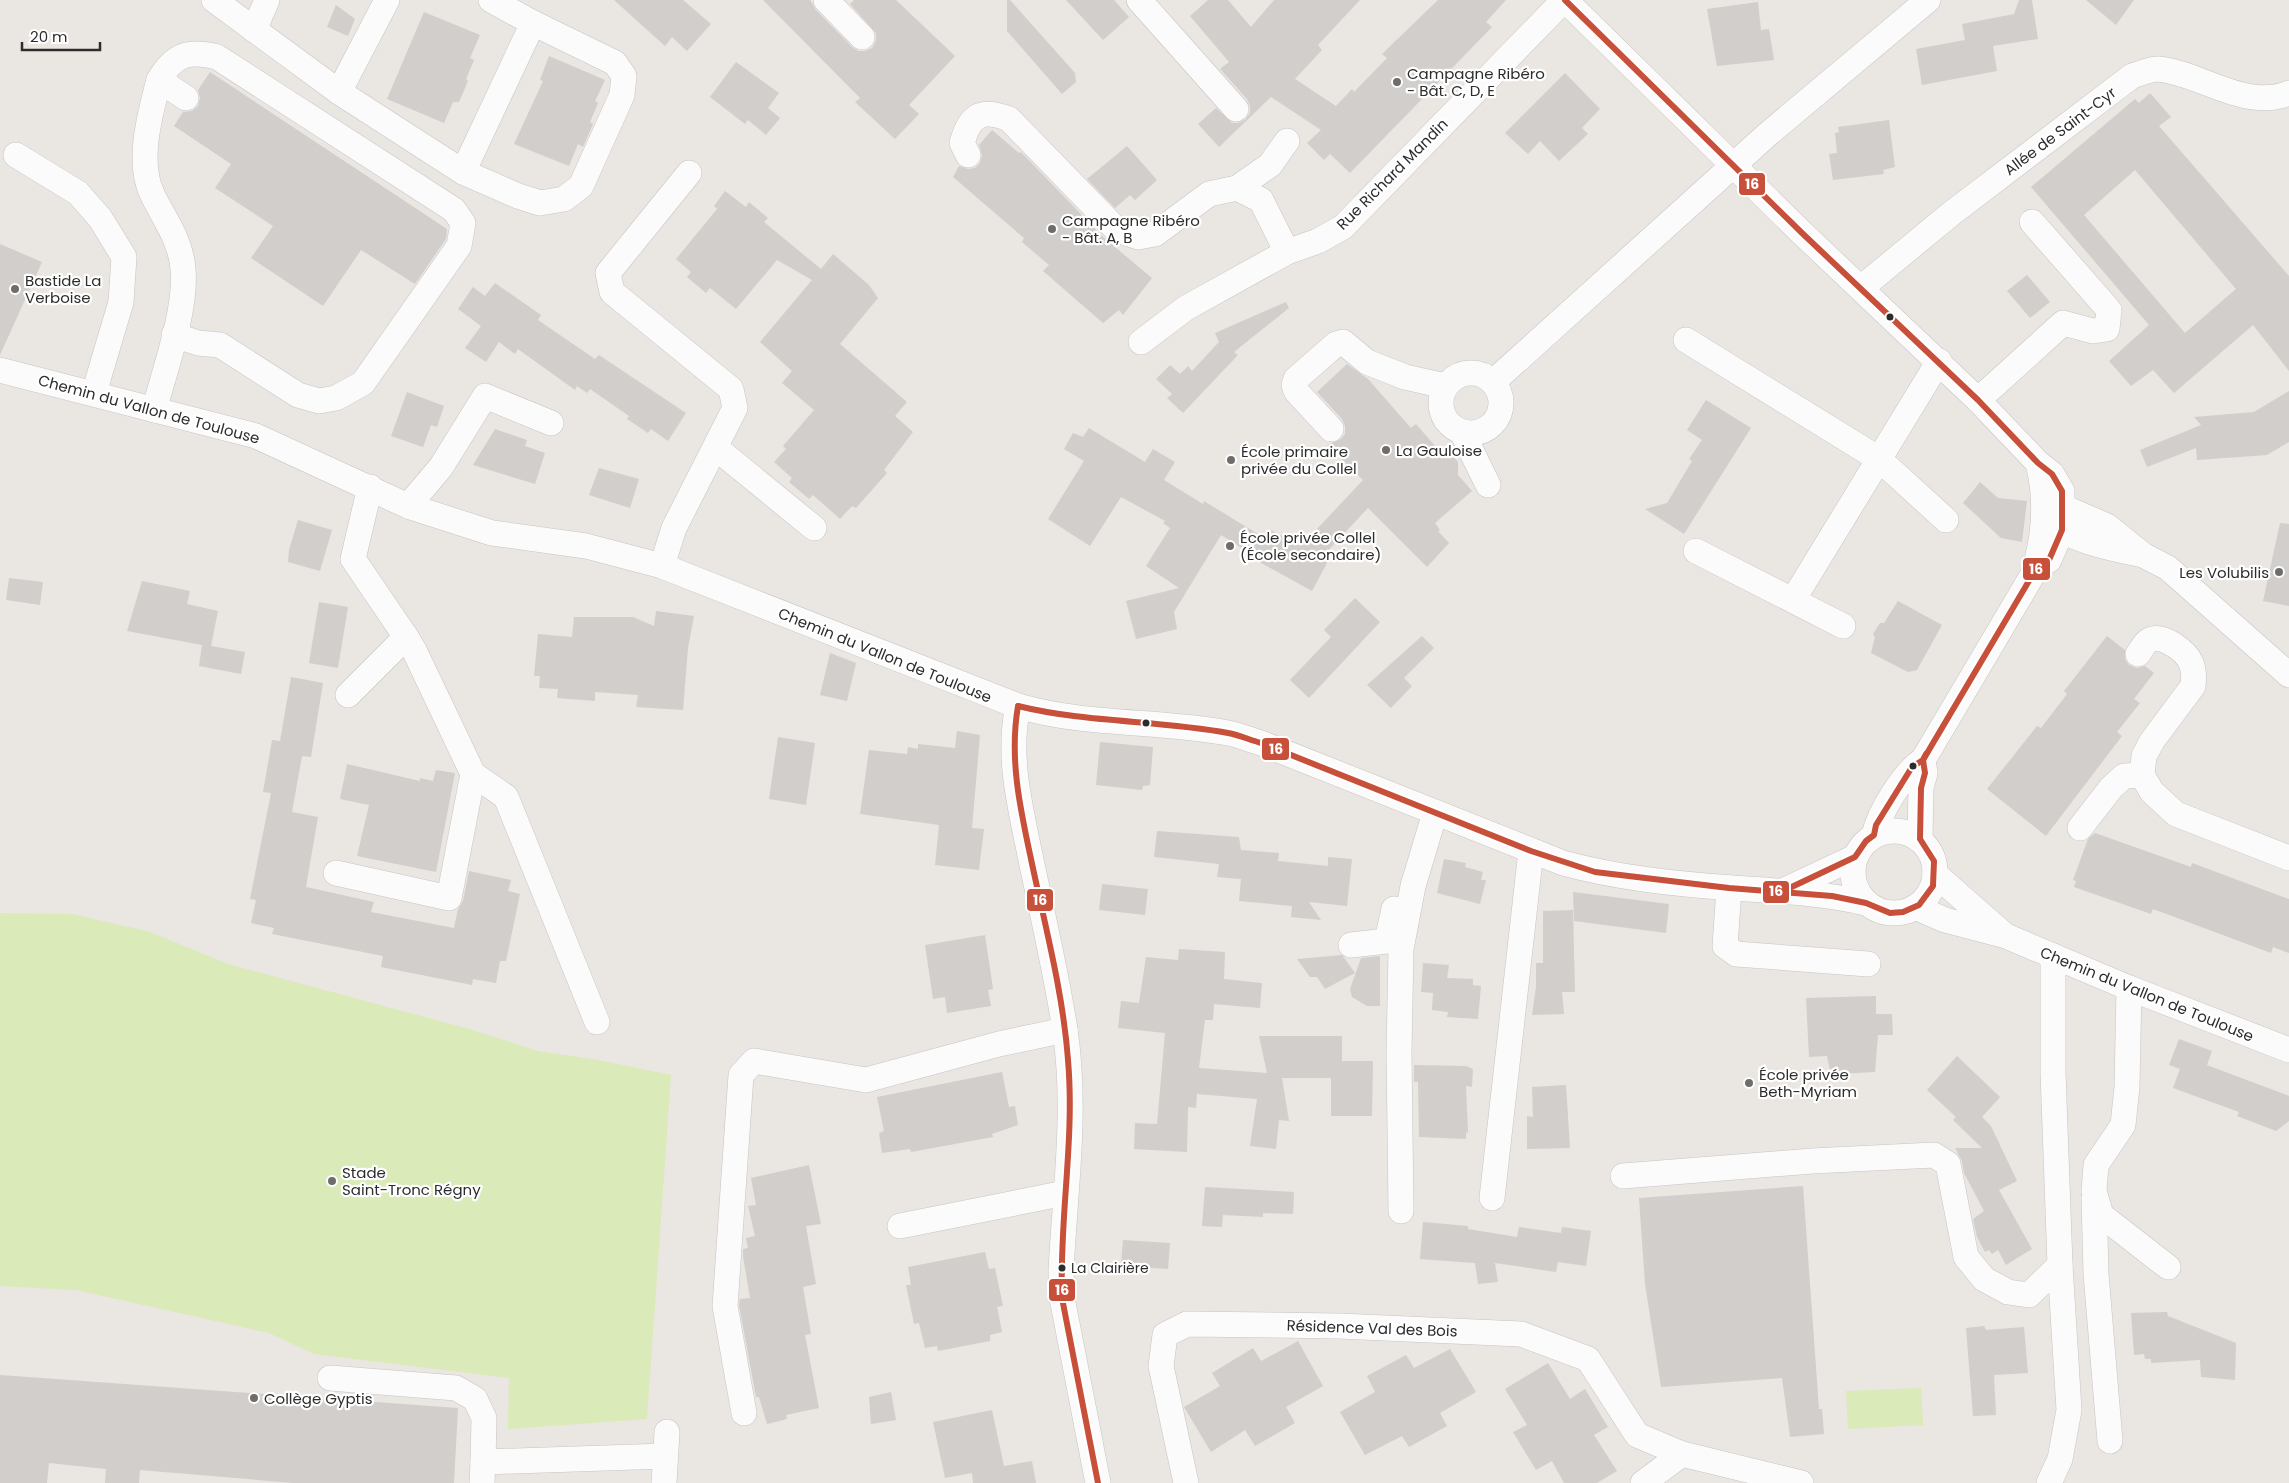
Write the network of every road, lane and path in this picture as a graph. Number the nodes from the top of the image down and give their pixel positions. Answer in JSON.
{"nodes":[{"id":1,"x":214,"y":0,"type":"edge"},
{"id":2,"x":267,"y":0,"type":"edge"},
{"id":3,"x":387,"y":0,"type":"edge"},
{"id":4,"x":491,"y":0,"type":"edge"},
{"id":5,"x":826,"y":0,"type":"edge"},
{"id":6,"x":1139,"y":0,"type":"edge"},
{"id":7,"x":1564,"y":0,"type":"edge"},
{"id":8,"x":1928,"y":0,"type":"edge"},
{"id":9,"x":533,"y":23,"type":"junction"},
{"id":10,"x":254,"y":30,"type":"junction"},
{"id":11,"x":862,"y":37,"type":"dead end"},
{"id":12,"x":159,"y":80,"type":"junction"},
{"id":13,"x":339,"y":92,"type":"junction"},
{"id":14,"x":2289,"y":93,"type":"edge"},
{"id":15,"x":186,"y":98,"type":"dead end"},
{"id":16,"x":1236,"y":109,"type":"dead end"},
{"id":17,"x":1287,"y":140,"type":"dead end"},
{"id":18,"x":16,"y":155,"type":"dead end"},
{"id":19,"x":968,"y":155,"type":"dead end"},
{"id":20,"x":1734,"y":166,"type":"junction"},
{"id":21,"x":462,"y":172,"type":"junction"},
{"id":22,"x":688,"y":174,"type":"dead end"},
{"id":23,"x":1237,"y":188,"type":"junction"},
{"id":24,"x":2032,"y":222,"type":"dead end"},
{"id":25,"x":1287,"y":252,"type":"junction"},
{"id":26,"x":1861,"y":288,"type":"junction"},
{"id":27,"x":174,"y":335,"type":"junction"},
{"id":28,"x":1686,"y":340,"type":"dead end"},
{"id":29,"x":1141,"y":342,"type":"dead end"},
{"id":30,"x":1939,"y":362,"type":"junction"},
{"id":31,"x":0,"y":370,"type":"edge"},
{"id":32,"x":1493,"y":382,"type":"junction"},
{"id":33,"x":1445,"y":386,"type":"junction"},
{"id":34,"x":94,"y":393,"type":"junction"},
{"id":35,"x":1978,"y":400,"type":"junction"},
{"id":36,"x":154,"y":410,"type":"junction"},
{"id":37,"x":552,"y":422,"type":"dead end"},
{"id":38,"x":1331,"y":429,"type":"dead end"},
{"id":39,"x":1462,"y":432,"type":"junction"},
{"id":40,"x":716,"y":448,"type":"junction"},
{"id":41,"x":1879,"y":459,"type":"junction"},
{"id":42,"x":1488,"y":484,"type":"dead end"},
{"id":43,"x":370,"y":487,"type":"junction"},
{"id":44,"x":408,"y":506,"type":"junction"},
{"id":45,"x":2056,"y":515,"type":"junction"},
{"id":46,"x":1946,"y":520,"type":"dead end"},
{"id":47,"x":814,"y":528,"type":"dead end"},
{"id":48,"x":1696,"y":551,"type":"dead end"},
{"id":49,"x":662,"y":566,"type":"junction"},
{"id":50,"x":1793,"y":600,"type":"junction"},
{"id":51,"x":1843,"y":626,"type":"dead end"},
{"id":52,"x":406,"y":637,"type":"junction"},
{"id":53,"x":2138,"y":654,"type":"dead end"},
{"id":54,"x":2289,"y":675,"type":"edge"},
{"id":55,"x":348,"y":695,"type":"dead end"},
{"id":56,"x":1018,"y":706,"type":"junction"},
{"id":57,"x":1923,"y":760,"type":"junction"},
{"id":58,"x":473,"y":774,"type":"junction"},
{"id":59,"x":2142,"y":775,"type":"junction"},
{"id":60,"x":1431,"y":824,"type":"junction"},
{"id":61,"x":2080,"y":828,"type":"dead end"},
{"id":62,"x":1874,"y":835,"type":"junction"},
{"id":63,"x":1920,"y":839,"type":"junction"},
{"id":64,"x":1530,"y":851,"type":"junction"},
{"id":65,"x":1855,"y":857,"type":"junction"},
{"id":66,"x":2289,"y":858,"type":"edge"},
{"id":67,"x":336,"y":874,"type":"dead end"},
{"id":68,"x":1935,"y":874,"type":"junction"},
{"id":69,"x":1729,"y":888,"type":"junction"},
{"id":70,"x":1781,"y":892,"type":"junction"},
{"id":71,"x":1866,"y":903,"type":"junction"},
{"id":72,"x":1915,"y":907,"type":"junction"},
{"id":73,"x":2006,"y":936,"type":"junction"},
{"id":74,"x":1351,"y":944,"type":"dead end"},
{"id":75,"x":2054,"y":956,"type":"junction"},
{"id":76,"x":1868,"y":964,"type":"dead end"},
{"id":77,"x":2130,"y":988,"type":"junction"},
{"id":78,"x":597,"y":1022,"type":"dead end"},
{"id":79,"x":1065,"y":1030,"type":"junction"},
{"id":80,"x":2289,"y":1050,"type":"edge"},
{"id":81,"x":1623,"y":1176,"type":"dead end"},
{"id":82,"x":2094,"y":1191,"type":"junction"},
{"id":83,"x":1065,"y":1193,"type":"junction"},
{"id":84,"x":1492,"y":1198,"type":"dead end"},
{"id":85,"x":1401,"y":1211,"type":"dead end"},
{"id":86,"x":900,"y":1226,"type":"dead end"},
{"id":87,"x":2060,"y":1265,"type":"junction"},
{"id":88,"x":2168,"y":1267,"type":"dead end"},
{"id":89,"x":330,"y":1378,"type":"dead end"},
{"id":90,"x":744,"y":1413,"type":"dead end"},
{"id":91,"x":2110,"y":1441,"type":"dead end"},
{"id":92,"x":1682,"y":1454,"type":"junction"},
{"id":93,"x":483,"y":1473,"type":"edge"},
{"id":94,"x":664,"y":1483,"type":"edge"},
{"id":95,"x":1098,"y":1483,"type":"edge"},
{"id":96,"x":1186,"y":1483,"type":"edge"},
{"id":97,"x":1643,"y":1483,"type":"edge"},
{"id":98,"x":1801,"y":1483,"type":"edge"},
{"id":99,"x":2049,"y":1483,"type":"edge"}],
"edges":[{"from":1,"to":10,"type":"street"},
{"from":2,"to":10,"type":"street"},
{"from":3,"to":13,"type":"street"},
{"from":4,"to":9,"type":"street"},
{"from":5,"to":11,"type":"street"},
{"from":6,"to":16,"type":"street"},
{"from":7,"to":20,"type":"street"},
{"from":7,"to":25,"type":"street","name":"Rue Richard Mandin"},
{"from":8,"to":20,"type":"street"},
{"from":9,"to":21,"type":"street"},
{"from":9,"to":21,"type":"street"},
{"from":10,"to":13,"type":"street"},
{"from":12,"to":15,"type":"street"},
{"from":12,"to":27,"type":"street"},
{"from":12,"to":27,"type":"street"},
{"from":13,"to":21,"type":"street"},
{"from":14,"to":26,"type":"street","name":"Allée de Saint-Cyr"},
{"from":17,"to":23,"type":"street"},
{"from":18,"to":34,"type":"street"},
{"from":19,"to":23,"type":"street"},
{"from":20,"to":26,"type":"street"},
{"from":20,"to":32,"type":"street"},
{"from":22,"to":40,"type":"street"},
{"from":23,"to":25,"type":"street"},
{"from":24,"to":35,"type":"street"},
{"from":25,"to":29,"type":"street","name":"Rue Richard Mandin"},
{"from":26,"to":30,"type":"street"},
{"from":27,"to":36,"type":"street"},
{"from":28,"to":41,"type":"street"},
{"from":30,"to":35,"type":"street"},
{"from":30,"to":41,"type":"street"},
{"from":31,"to":34,"type":"street","name":"Chemin du Vallon de Toulouse"},
{"from":32,"to":33,"type":"street"},
{"from":32,"to":39,"type":"street"},
{"from":33,"to":38,"type":"street"},
{"from":33,"to":39,"type":"street"},
{"from":34,"to":36,"type":"street","name":"Chemin du Vallon de Toulouse"},
{"from":35,"to":45,"type":"street"},
{"from":36,"to":43,"type":"street","name":"Chemin du Vallon de Toulouse"},
{"from":37,"to":44,"type":"street"},
{"from":39,"to":42,"type":"street"},
{"from":40,"to":47,"type":"street"},
{"from":40,"to":49,"type":"street"},
{"from":41,"to":46,"type":"street"},
{"from":41,"to":50,"type":"street"},
{"from":43,"to":44,"type":"street","name":"Chemin du Vallon de Toulouse"},
{"from":43,"to":52,"type":"street"},
{"from":44,"to":49,"type":"street","name":"Chemin du Vallon de Toulouse"},
{"from":45,"to":54,"type":"street"},
{"from":45,"to":57,"type":"street"},
{"from":48,"to":50,"type":"street"},
{"from":49,"to":56,"type":"street","name":"Chemin du Vallon de Toulouse"},
{"from":50,"to":51,"type":"street"},
{"from":52,"to":55,"type":"street"},
{"from":52,"to":58,"type":"street"},
{"from":53,"to":59,"type":"street"},
{"from":56,"to":60,"type":"street","name":"Chemin du Vallon de Toulouse"},
{"from":56,"to":79,"type":"street"},
{"from":57,"to":62,"type":"street"},
{"from":57,"to":63,"type":"street"},
{"from":58,"to":67,"type":"street"},
{"from":58,"to":78,"type":"street"},
{"from":59,"to":61,"type":"street"},
{"from":59,"to":66,"type":"street"},
{"from":60,"to":64,"type":"street","name":"Chemin du Vallon de Toulouse"},
{"from":60,"to":74,"type":"street"},
{"from":60,"to":85,"type":"street"},
{"from":62,"to":63,"type":"street"},
{"from":62,"to":65,"type":"street"},
{"from":63,"to":68,"type":"street"},
{"from":64,"to":69,"type":"street","name":"Chemin du Vallon de Toulouse"},
{"from":64,"to":84,"type":"street"},
{"from":65,"to":70,"type":"street","name":"Chemin du Vallon de Toulouse"},
{"from":65,"to":71,"type":"street"},
{"from":68,"to":72,"type":"street"},
{"from":68,"to":73,"type":"street","name":"Chemin du Vallon de Toulouse"},
{"from":69,"to":70,"type":"street","name":"Chemin du Vallon de Toulouse"},
{"from":69,"to":76,"type":"street"},
{"from":70,"to":71,"type":"street","name":"Chemin du Vallon de Toulouse"},
{"from":71,"to":72,"type":"street"},
{"from":72,"to":73,"type":"street","name":"Chemin du Vallon de Toulouse"},
{"from":73,"to":75,"type":"street","name":"Chemin du Vallon de Toulouse"},
{"from":75,"to":77,"type":"street","name":"Chemin du Vallon de Toulouse"},
{"from":75,"to":87,"type":"street"},
{"from":77,"to":80,"type":"street","name":"Chemin du Vallon de Toulouse"},
{"from":77,"to":82,"type":"street"},
{"from":79,"to":83,"type":"street"},
{"from":79,"to":90,"type":"street"},
{"from":81,"to":87,"type":"street"},
{"from":82,"to":88,"type":"street"},
{"from":82,"to":91,"type":"street"},
{"from":83,"to":86,"type":"street"},
{"from":83,"to":95,"type":"street"},
{"from":87,"to":99,"type":"street"},
{"from":89,"to":93,"type":"street"},
{"from":92,"to":96,"type":"street","name":"Résidence Val des Bois"},
{"from":92,"to":97,"type":"street"},
{"from":92,"to":98,"type":"street","name":"Résidence Val des Bois"},
{"from":93,"to":94,"type":"street"}]}
